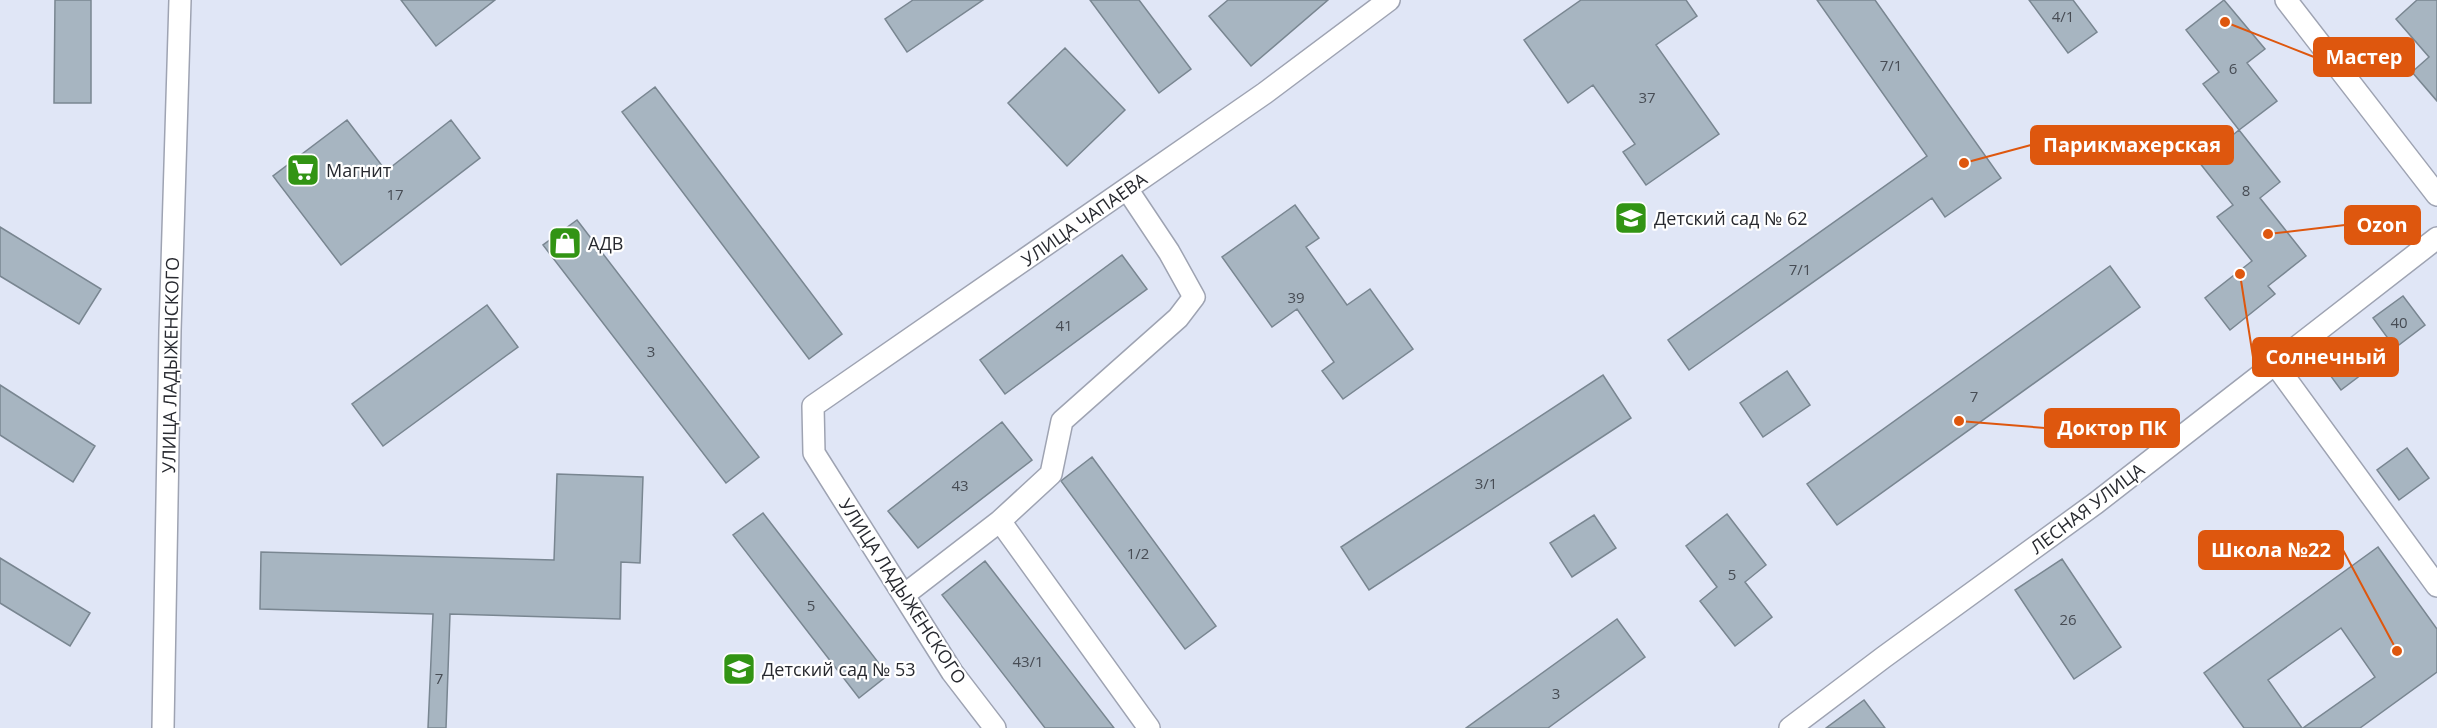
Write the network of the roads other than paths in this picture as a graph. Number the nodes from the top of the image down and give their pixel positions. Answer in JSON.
{"nodes":[{"id":1,"x":1389,"y":0,"type":"edge"},
{"id":2,"x":2286,"y":0,"type":"edge"},
{"id":3,"x":180,"y":1,"type":"edge"},
{"id":4,"x":1126,"y":189,"type":"junction"},
{"id":5,"x":2437,"y":195,"type":"edge"},
{"id":6,"x":2437,"y":238,"type":"edge"},
{"id":7,"x":2275,"y":364,"type":"junction"},
{"id":8,"x":814,"y":453,"type":"joint"},
{"id":9,"x":1000,"y":521,"type":"junction"},
{"id":10,"x":2437,"y":586,"type":"edge"},
{"id":11,"x":904,"y":595,"type":"junction"},
{"id":12,"x":163,"y":728,"type":"edge"},
{"id":13,"x":994,"y":728,"type":"edge"},
{"id":14,"x":1149,"y":728,"type":"edge"},
{"id":15,"x":1790,"y":728,"type":"edge"}],
"edges":[{"from":1,"to":4,"type":"street","name":"УЛИЦА ЧАПАЕВА"},
{"from":2,"to":5,"type":"street"},
{"from":3,"to":12,"type":"street","name":"УЛИЦА ЛАДЫЖЕНСКОГО"},
{"from":4,"to":8,"type":"street","name":"УЛИЦА ЧАПАЕВА"},
{"from":4,"to":9,"type":"street"},
{"from":6,"to":7,"type":"street","name":"ЛЕСНАЯ УЛИЦА"},
{"from":7,"to":10,"type":"street"},
{"from":7,"to":15,"type":"street","name":"ЛЕСНАЯ УЛИЦА"},
{"from":8,"to":11,"type":"street","name":"УЛИЦА ЛАДЫЖЕНСКОГО"},
{"from":9,"to":11,"type":"street"},
{"from":9,"to":14,"type":"street"},
{"from":11,"to":13,"type":"street","name":"УЛИЦА ЛАДЫЖЕНСКОГО"}]}
